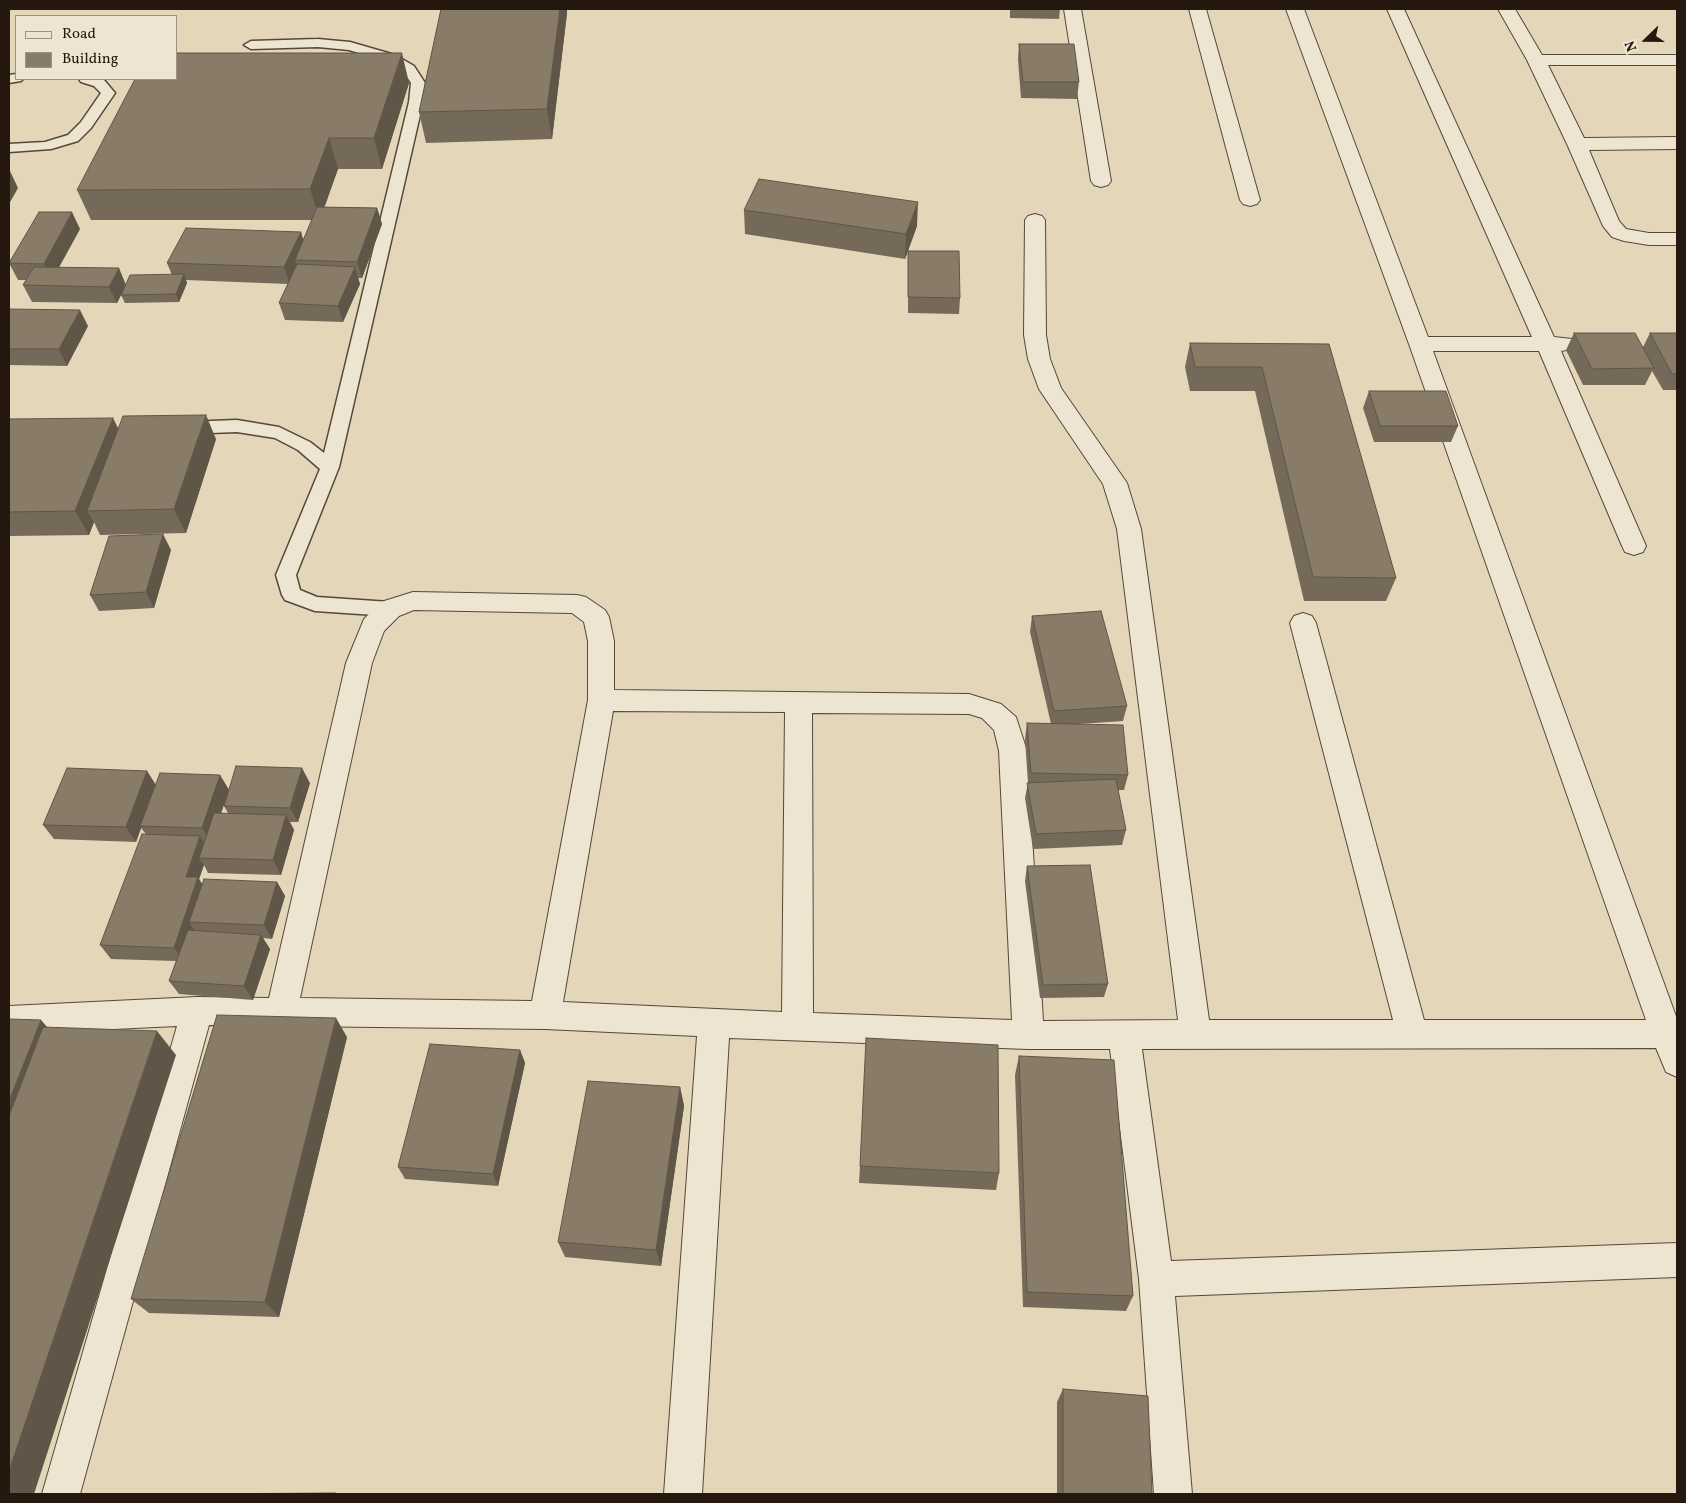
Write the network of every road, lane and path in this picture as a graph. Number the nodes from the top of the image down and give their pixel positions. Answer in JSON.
{"nodes":[{"id":1,"x":1072,"y":9,"type":"edge"},
{"id":2,"x":1197,"y":9,"type":"edge"},
{"id":3,"x":1295,"y":9,"type":"edge"},
{"id":4,"x":1394,"y":9,"type":"edge"},
{"id":5,"x":1507,"y":9,"type":"edge"},
{"id":6,"x":251,"y":45,"type":"dead end"},
{"id":7,"x":1536,"y":60,"type":"junction"},
{"id":8,"x":1677,"y":60,"type":"edge"},
{"id":9,"x":89,"y":80,"type":"edge"},
{"id":10,"x":1677,"y":143,"type":"edge"},
{"id":11,"x":1577,"y":144,"type":"junction"},
{"id":12,"x":9,"y":148,"type":"edge"},
{"id":13,"x":1101,"y":181,"type":"dead end"},
{"id":14,"x":1250,"y":200,"type":"dead end"},
{"id":15,"x":1035,"y":220,"type":"dead end"},
{"id":16,"x":1677,"y":239,"type":"edge"},
{"id":17,"x":1420,"y":344,"type":"junction"},
{"id":18,"x":1587,"y":344,"type":"edge"},
{"id":19,"x":1548,"y":345,"type":"junction"},
{"id":20,"x":168,"y":429,"type":"edge"},
{"id":21,"x":330,"y":466,"type":"junction"},
{"id":22,"x":1634,"y":546,"type":"dead end"},
{"id":23,"x":390,"y":608,"type":"junction"},
{"id":24,"x":1303,"y":623,"type":"dead end"},
{"id":25,"x":601,"y":700,"type":"junction"},
{"id":26,"x":799,"y":701,"type":"junction"},
{"id":27,"x":197,"y":1011,"type":"junction"},
{"id":28,"x":280,"y":1012,"type":"junction"},
{"id":29,"x":545,"y":1015,"type":"junction"},
{"id":30,"x":9,"y":1020,"type":"edge"},
{"id":31,"x":714,"y":1022,"type":"junction"},
{"id":32,"x":797,"y":1028,"type":"junction"},
{"id":33,"x":1028,"y":1034,"type":"junction"},
{"id":34,"x":1124,"y":1034,"type":"junction"},
{"id":35,"x":1196,"y":1034,"type":"junction"},
{"id":36,"x":1412,"y":1034,"type":"junction"},
{"id":37,"x":1672,"y":1034,"type":"edge"},
{"id":38,"x":1677,"y":1062,"type":"edge"},
{"id":39,"x":1677,"y":1260,"type":"edge"},
{"id":40,"x":1156,"y":1279,"type":"junction"},
{"id":41,"x":61,"y":1494,"type":"edge"},
{"id":42,"x":682,"y":1494,"type":"edge"},
{"id":43,"x":1173,"y":1494,"type":"edge"}],
"edges":[{"from":1,"to":13,"type":"street"},
{"from":2,"to":14,"type":"street"},
{"from":3,"to":17,"type":"street"},
{"from":4,"to":19,"type":"street"},
{"from":5,"to":7,"type":"street"},
{"from":6,"to":21,"type":"lane"},
{"from":7,"to":8,"type":"street"},
{"from":7,"to":11,"type":"street"},
{"from":9,"to":12,"type":"lane"},
{"from":10,"to":11,"type":"street"},
{"from":11,"to":16,"type":"street"},
{"from":15,"to":35,"type":"street"},
{"from":17,"to":19,"type":"street"},
{"from":17,"to":37,"type":"street"},
{"from":18,"to":19,"type":"street"},
{"from":19,"to":22,"type":"street"},
{"from":20,"to":21,"type":"lane"},
{"from":21,"to":23,"type":"lane"},
{"from":23,"to":25,"type":"street"},
{"from":23,"to":28,"type":"street"},
{"from":24,"to":36,"type":"street"},
{"from":25,"to":26,"type":"street"},
{"from":25,"to":29,"type":"street"},
{"from":26,"to":32,"type":"street"},
{"from":26,"to":33,"type":"street"},
{"from":27,"to":28,"type":"street"},
{"from":27,"to":30,"type":"street"},
{"from":27,"to":41,"type":"street"},
{"from":28,"to":29,"type":"street"},
{"from":29,"to":31,"type":"street"},
{"from":31,"to":32,"type":"street"},
{"from":31,"to":42,"type":"street"},
{"from":32,"to":33,"type":"street"},
{"from":33,"to":34,"type":"street"},
{"from":34,"to":35,"type":"street"},
{"from":34,"to":40,"type":"street"},
{"from":35,"to":36,"type":"street"},
{"from":36,"to":37,"type":"street"},
{"from":37,"to":38,"type":"street"},
{"from":39,"to":40,"type":"street"},
{"from":40,"to":43,"type":"street"}]}
